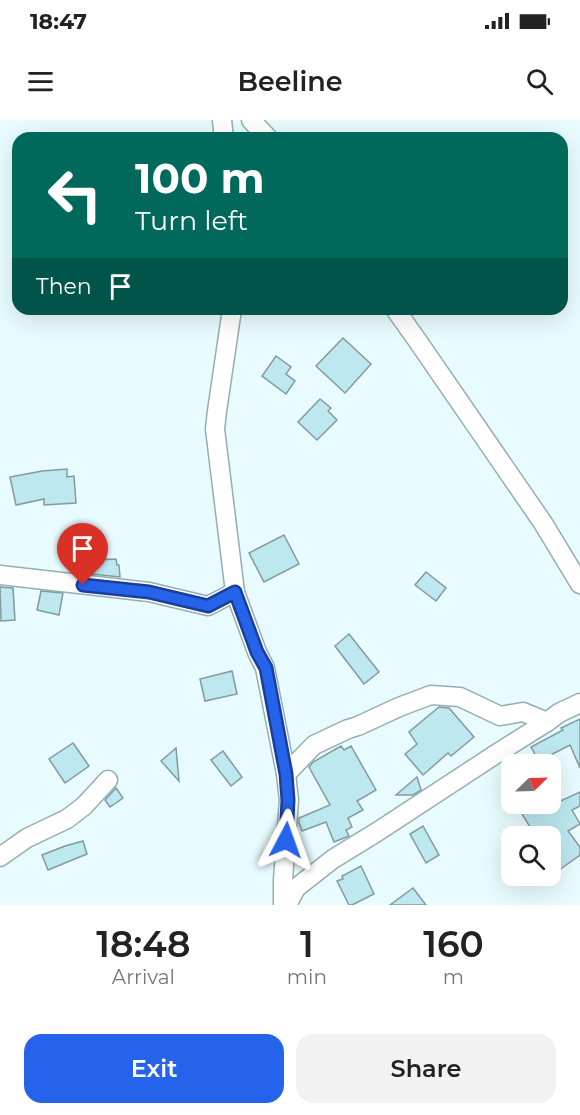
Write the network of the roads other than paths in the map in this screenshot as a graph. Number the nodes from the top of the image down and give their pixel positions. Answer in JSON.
{"nodes":[{"id":1,"x":251,"y":120,"type":"edge"},
{"id":2,"x":262,"y":132,"type":"edge"},
{"id":3,"x":231,"y":315,"type":"edge"},
{"id":4,"x":399,"y":315,"type":"edge"},
{"id":5,"x":0,"y":575,"type":"edge"},
{"id":6,"x":580,"y":584,"type":"edge"},
{"id":7,"x":235,"y":592,"type":"junction"},
{"id":8,"x":580,"y":703,"type":"edge"},
{"id":9,"x":547,"y":722,"type":"junction"},
{"id":10,"x":286,"y":774,"type":"junction"},
{"id":11,"x":108,"y":780,"type":"dead end"},
{"id":12,"x":0,"y":858,"type":"edge"},
{"id":13,"x":285,"y":905,"type":"edge"}],
"edges":[{"from":1,"to":2,"type":"street"},
{"from":3,"to":7,"type":"street"},
{"from":4,"to":6,"type":"street"},
{"from":5,"to":7,"type":"street"},
{"from":7,"to":10,"type":"street"},
{"from":8,"to":9,"type":"street"},
{"from":9,"to":10,"type":"street"},
{"from":9,"to":13,"type":"street"},
{"from":10,"to":13,"type":"street"},
{"from":11,"to":12,"type":"street"}]}
